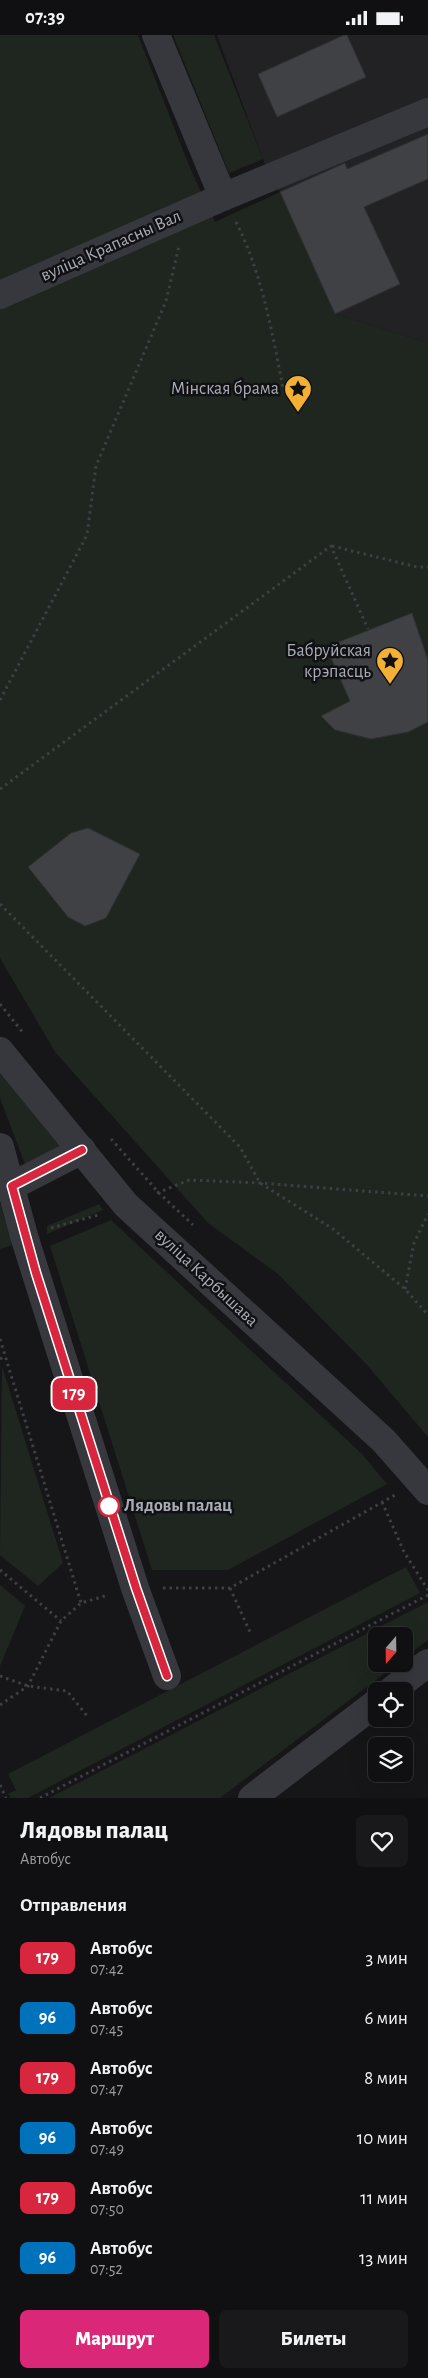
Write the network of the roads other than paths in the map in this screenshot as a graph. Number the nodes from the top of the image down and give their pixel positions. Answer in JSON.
{"nodes":[{"id":1,"x":156,"y":35,"type":"edge"},
{"id":2,"x":428,"y":112,"type":"edge"},
{"id":3,"x":222,"y":197,"type":"junction"},
{"id":4,"x":0,"y":295,"type":"edge"},
{"id":5,"x":0,"y":1051,"type":"edge"},
{"id":6,"x":0,"y":1147,"type":"edge"},
{"id":7,"x":82,"y":1150,"type":"junction"},
{"id":8,"x":12,"y":1186,"type":"junction"},
{"id":9,"x":428,"y":1491,"type":"edge"},
{"id":10,"x":428,"y":1663,"type":"edge"},
{"id":11,"x":167,"y":1676,"type":"dead end"},
{"id":12,"x":403,"y":1682,"type":"edge"},
{"id":13,"x":368,"y":1710,"type":"edge"},
{"id":14,"x":266,"y":1793,"type":"edge"}],
"edges":[{"from":1,"to":3,"type":"street"},
{"from":2,"to":3,"type":"street","name":"вуліца Крапасны Вал"},
{"from":3,"to":4,"type":"street","name":"вуліца Крапасны Вал"},
{"from":5,"to":7,"type":"street","name":"вуліца Карбышава"},
{"from":6,"to":8,"type":"street"},
{"from":7,"to":8,"type":"street"},
{"from":7,"to":9,"type":"street","name":"вуліца Карбышава"},
{"from":8,"to":11,"type":"street"},
{"from":10,"to":12,"type":"street"},
{"from":13,"to":14,"type":"street"}]}
